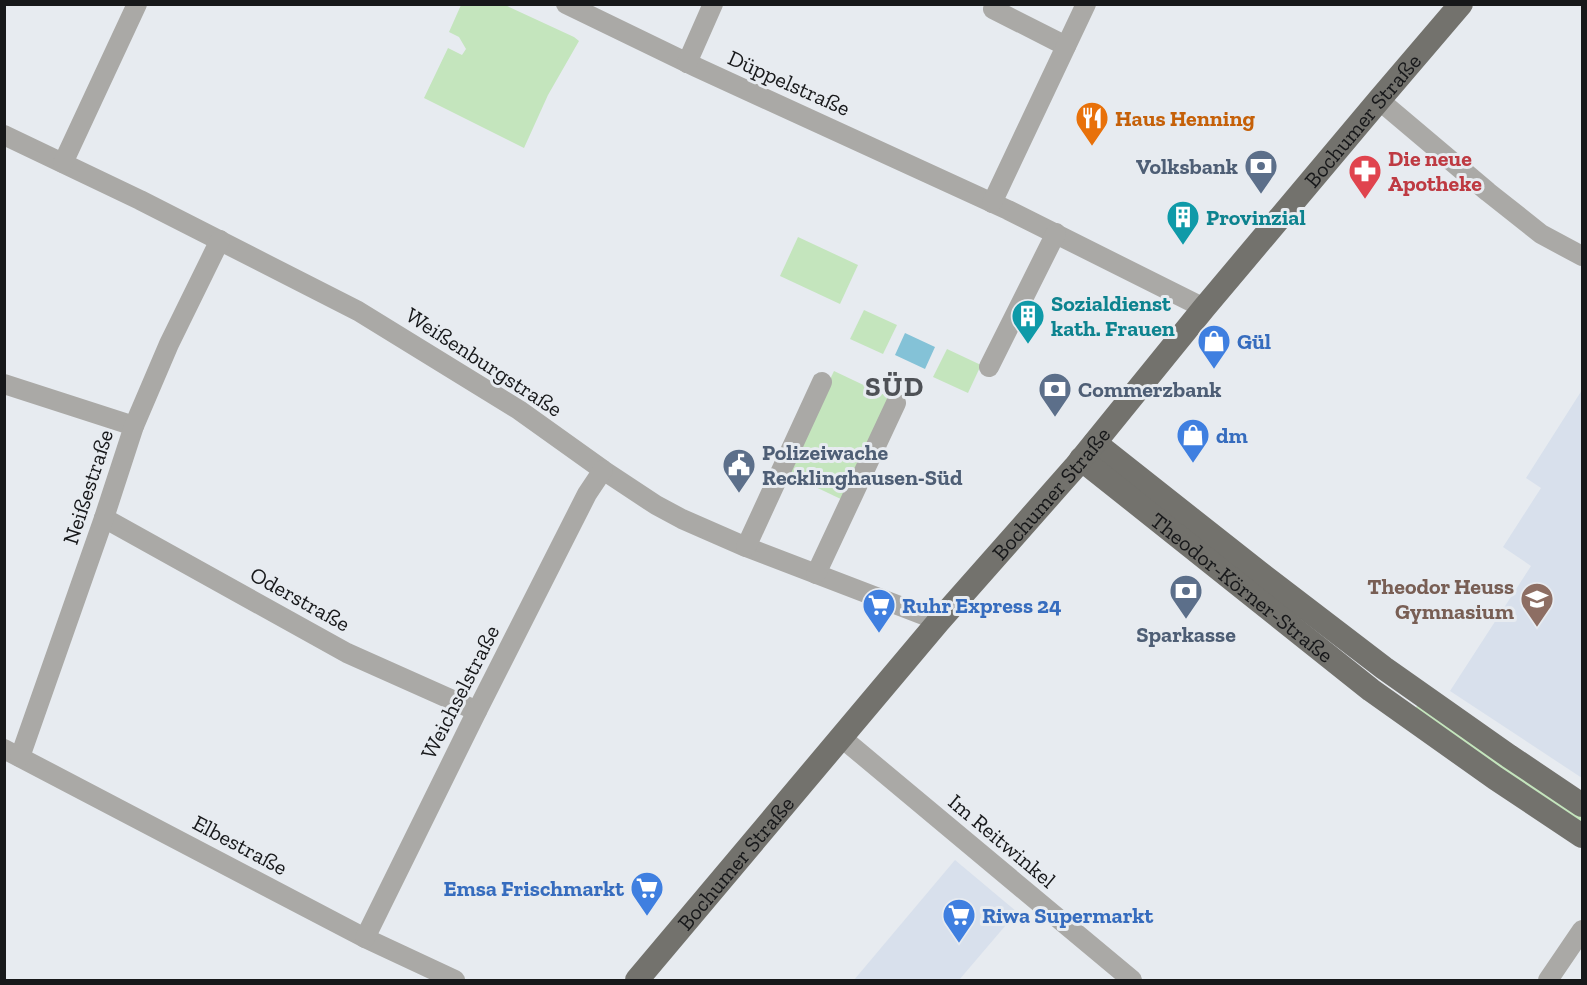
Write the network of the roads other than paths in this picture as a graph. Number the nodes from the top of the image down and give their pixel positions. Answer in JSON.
{"nodes":[{"id":1,"x":137,"y":4,"type":"edge"},
{"id":2,"x":566,"y":4,"type":"edge"},
{"id":3,"x":713,"y":4,"type":"edge"},
{"id":4,"x":995,"y":4,"type":"edge"},
{"id":5,"x":1086,"y":4,"type":"edge"},
{"id":6,"x":1461,"y":4,"type":"edge"},
{"id":7,"x":1066,"y":46,"type":"junction"},
{"id":8,"x":687,"y":63,"type":"junction"},
{"id":9,"x":1379,"y":100,"type":"junction"},
{"id":10,"x":4,"y":135,"type":"edge"},
{"id":11,"x":63,"y":163,"type":"junction"},
{"id":12,"x":992,"y":203,"type":"junction"},
{"id":13,"x":1056,"y":233,"type":"junction"},
{"id":14,"x":220,"y":240,"type":"junction"},
{"id":15,"x":1582,"y":256,"type":"edge"},
{"id":16,"x":1204,"y":308,"type":"junction"},
{"id":17,"x":989,"y":367,"type":"dead end"},
{"id":18,"x":822,"y":382,"type":"dead end"},
{"id":19,"x":4,"y":384,"type":"edge"},
{"id":20,"x":897,"y":403,"type":"dead end"},
{"id":21,"x":134,"y":426,"type":"junction"},
{"id":22,"x":1088,"y":451,"type":"junction"},
{"id":23,"x":603,"y":470,"type":"junction"},
{"id":24,"x":104,"y":518,"type":"junction"},
{"id":25,"x":746,"y":547,"type":"junction"},
{"id":26,"x":816,"y":574,"type":"junction"},
{"id":27,"x":939,"y":621,"type":"junction"},
{"id":28,"x":1417,"y":691,"type":"junction"},
{"id":29,"x":477,"y":711,"type":"junction"},
{"id":30,"x":1403,"y":712,"type":"junction"},
{"id":31,"x":842,"y":738,"type":"junction"},
{"id":32,"x":13,"y":753,"type":"edge"},
{"id":33,"x":1582,"y":805,"type":"edge"},
{"id":34,"x":1582,"y":836,"type":"edge"},
{"id":35,"x":1582,"y":930,"type":"edge"},
{"id":36,"x":365,"y":938,"type":"junction"},
{"id":37,"x":455,"y":981,"type":"edge"},
{"id":38,"x":637,"y":981,"type":"edge"},
{"id":39,"x":1132,"y":981,"type":"edge"},
{"id":40,"x":1548,"y":981,"type":"edge"}],
"edges":[{"from":1,"to":11,"type":"street"},
{"from":2,"to":8,"type":"street","name":"Düppelstraße"},
{"from":3,"to":8,"type":"street"},
{"from":4,"to":7,"type":"street"},
{"from":5,"to":7,"type":"street"},
{"from":6,"to":9,"type":"main road","name":"Bochumer Straße"},
{"from":7,"to":12,"type":"street"},
{"from":8,"to":12,"type":"street","name":"Düppelstraße"},
{"from":9,"to":15,"type":"street"},
{"from":9,"to":16,"type":"main road","name":"Bochumer Straße"},
{"from":10,"to":11,"type":"street","name":"Weißenburgstraße"},
{"from":11,"to":14,"type":"street","name":"Weißenburgstraße"},
{"from":12,"to":13,"type":"street","name":"Düppelstraße"},
{"from":13,"to":16,"type":"street","name":"Düppelstraße"},
{"from":13,"to":17,"type":"street"},
{"from":14,"to":21,"type":"street","name":"Neißestraße"},
{"from":14,"to":23,"type":"street","name":"Weißenburgstraße"},
{"from":16,"to":22,"type":"main road","name":"Bochumer Straße"},
{"from":18,"to":25,"type":"street"},
{"from":19,"to":21,"type":"street"},
{"from":20,"to":26,"type":"street"},
{"from":21,"to":24,"type":"street","name":"Neißestraße"},
{"from":22,"to":27,"type":"main road","name":"Bochumer Straße"},
{"from":22,"to":28,"type":"main road","name":"Theodor-Körner-Straße"},
{"from":22,"to":30,"type":"main road","name":"Theodor-Körner-Straße"},
{"from":23,"to":25,"type":"street","name":"Weißenburgstraße"},
{"from":23,"to":29,"type":"street","name":"Weichselstraße"},
{"from":24,"to":29,"type":"street","name":"Oderstraße"},
{"from":24,"to":32,"type":"street","name":"Neißestraße"},
{"from":25,"to":26,"type":"street","name":"Weißenburgstraße"},
{"from":26,"to":27,"type":"street","name":"Weißenburgstraße"},
{"from":27,"to":31,"type":"main road","name":"Bochumer Straße"},
{"from":28,"to":30,"type":"main road"},
{"from":28,"to":33,"type":"main road","name":"Theodor-Körner-Straße"},
{"from":29,"to":36,"type":"street","name":"Weichselstraße"},
{"from":30,"to":34,"type":"main road","name":"Theodor-Körner-Straße"},
{"from":31,"to":38,"type":"main road","name":"Bochumer Straße"},
{"from":31,"to":39,"type":"street","name":"Im Reitwinkel"},
{"from":32,"to":36,"type":"street","name":"Elbestraße"},
{"from":35,"to":40,"type":"street"},
{"from":36,"to":37,"type":"street","name":"Elbestraße"}]}
